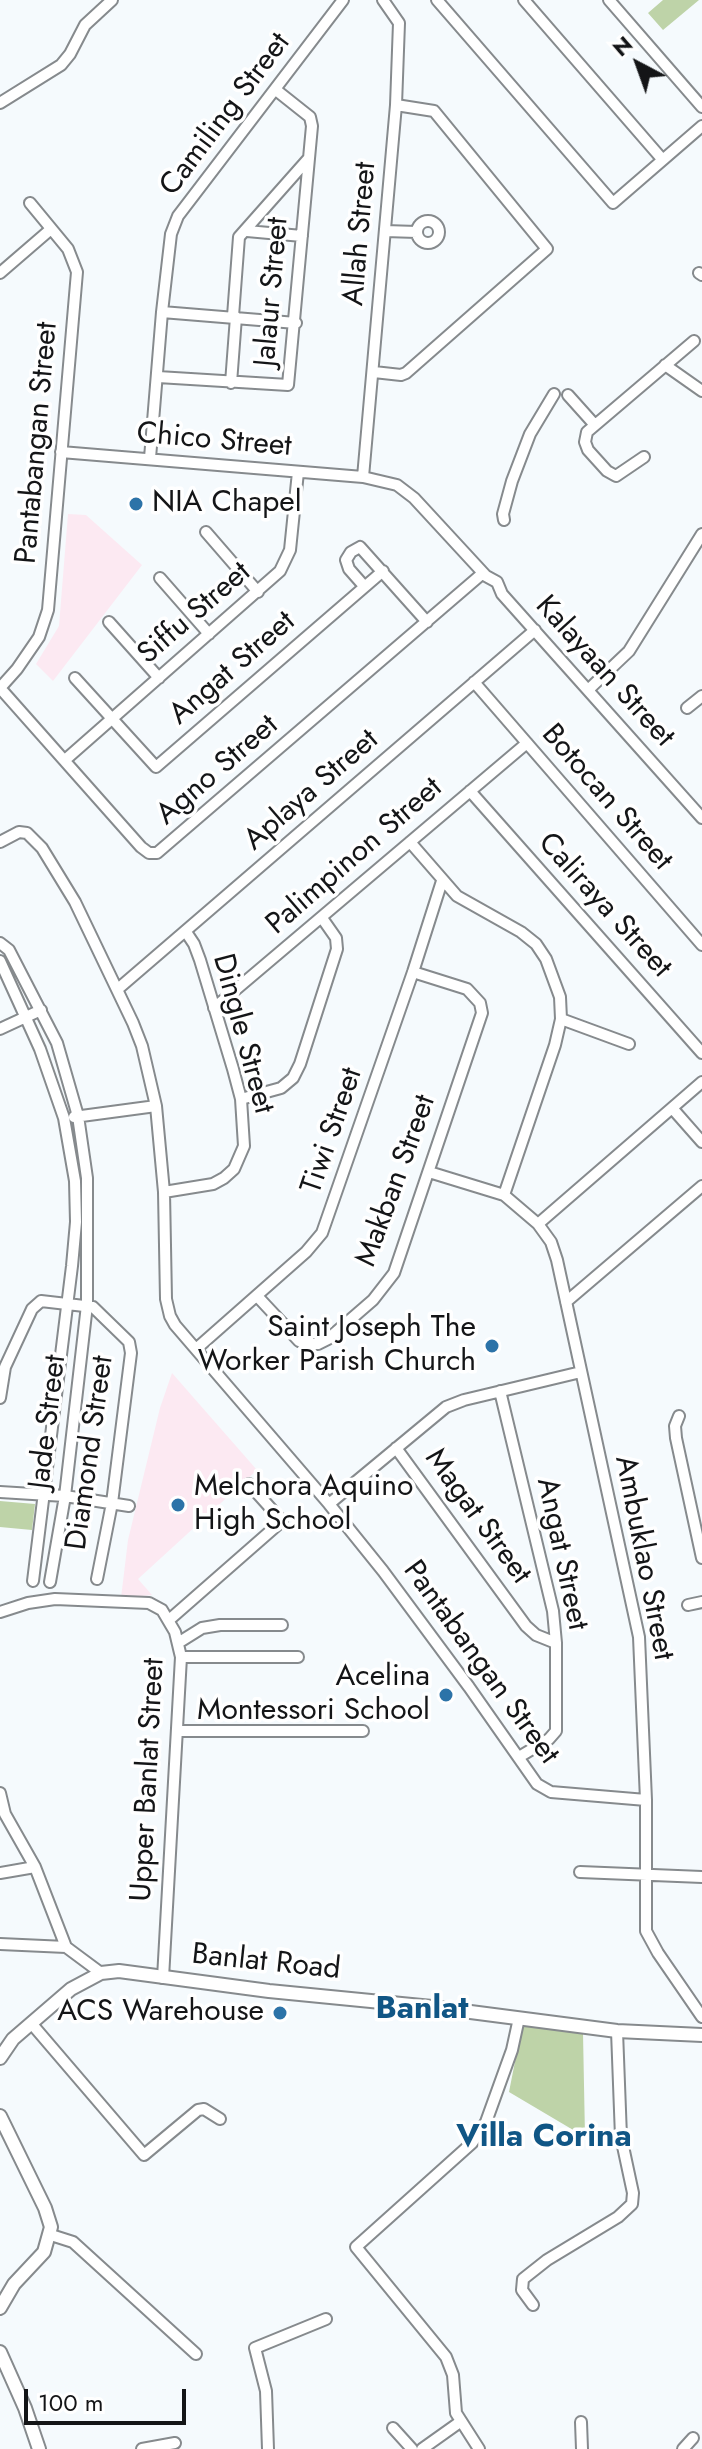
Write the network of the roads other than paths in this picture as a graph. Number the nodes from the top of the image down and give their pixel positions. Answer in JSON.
{"nodes":[{"id":1,"x":112,"y":0,"type":"edge"},
{"id":2,"x":343,"y":0,"type":"edge"},
{"id":3,"x":383,"y":0,"type":"edge"},
{"id":4,"x":437,"y":0,"type":"edge"},
{"id":5,"x":524,"y":0,"type":"edge"},
{"id":6,"x":609,"y":0,"type":"edge"},
{"id":7,"x":276,"y":90,"type":"junction"},
{"id":8,"x":0,"y":103,"type":"edge"},
{"id":9,"x":396,"y":105,"type":"junction"},
{"id":10,"x":702,"y":107,"type":"edge"},
{"id":11,"x":702,"y":126,"type":"edge"},
{"id":12,"x":309,"y":158,"type":"junction"},
{"id":13,"x":662,"y":159,"type":"junction"},
{"id":14,"x":30,"y":203,"type":"dead end"},
{"id":15,"x":51,"y":229,"type":"junction"},
{"id":16,"x":247,"y":231,"type":"junction"},
{"id":17,"x":385,"y":231,"type":"junction"},
{"id":18,"x":417,"y":232,"type":"dead end"},
{"id":19,"x":302,"y":236,"type":"junction"},
{"id":20,"x":0,"y":273,"type":"edge"},
{"id":21,"x":162,"y":312,"type":"junction"},
{"id":22,"x":235,"y":317,"type":"junction"},
{"id":23,"x":296,"y":323,"type":"junction"},
{"id":24,"x":694,"y":341,"type":"dead end"},
{"id":25,"x":665,"y":365,"type":"junction"},
{"id":26,"x":374,"y":372,"type":"junction"},
{"id":27,"x":158,"y":377,"type":"junction"},
{"id":28,"x":231,"y":383,"type":"junction"},
{"id":29,"x":702,"y":391,"type":"edge"},
{"id":30,"x":554,"y":394,"type":"dead end"},
{"id":31,"x":568,"y":395,"type":"dead end"},
{"id":32,"x":594,"y":424,"type":"junction"},
{"id":33,"x":61,"y":452,"type":"junction"},
{"id":34,"x":644,"y":457,"type":"dead end"},
{"id":35,"x":150,"y":458,"type":"junction"},
{"id":36,"x":298,"y":472,"type":"junction"},
{"id":37,"x":363,"y":477,"type":"junction"},
{"id":38,"x":504,"y":520,"type":"dead end"},
{"id":39,"x":206,"y":532,"type":"dead end"},
{"id":40,"x":702,"y":534,"type":"edge"},
{"id":41,"x":383,"y":571,"type":"junction"},
{"id":42,"x":485,"y":574,"type":"junction"},
{"id":43,"x":160,"y":578,"type":"dead end"},
{"id":44,"x":364,"y":586,"type":"junction"},
{"id":45,"x":258,"y":592,"type":"junction"},
{"id":46,"x":109,"y":622,"type":"dead end"},
{"id":47,"x":427,"y":622,"type":"junction"},
{"id":48,"x":535,"y":630,"type":"junction"},
{"id":49,"x":209,"y":634,"type":"junction"},
{"id":50,"x":75,"y":678,"type":"dead end"},
{"id":51,"x":159,"y":678,"type":"junction"},
{"id":52,"x":474,"y":682,"type":"junction"},
{"id":53,"x":0,"y":688,"type":"edge"},
{"id":54,"x":589,"y":689,"type":"junction"},
{"id":55,"x":702,"y":696,"type":"edge"},
{"id":56,"x":687,"y":708,"type":"dead end"},
{"id":57,"x":113,"y":719,"type":"junction"},
{"id":58,"x":527,"y":743,"type":"junction"},
{"id":59,"x":65,"y":760,"type":"junction"},
{"id":60,"x":470,"y":791,"type":"junction"},
{"id":61,"x":702,"y":818,"type":"edge"},
{"id":62,"x":0,"y":842,"type":"edge"},
{"id":63,"x":410,"y":842,"type":"junction"},
{"id":64,"x":442,"y":881,"type":"junction"},
{"id":65,"x":322,"y":918,"type":"junction"},
{"id":66,"x":186,"y":932,"type":"junction"},
{"id":67,"x":0,"y":943,"type":"edge"},
{"id":68,"x":702,"y":945,"type":"edge"},
{"id":69,"x":0,"y":961,"type":"edge"},
{"id":70,"x":413,"y":972,"type":"junction"},
{"id":71,"x":119,"y":988,"type":"junction"},
{"id":72,"x":214,"y":1008,"type":"junction"},
{"id":73,"x":41,"y":1010,"type":"junction"},
{"id":74,"x":26,"y":1017,"type":"junction"},
{"id":75,"x":561,"y":1019,"type":"junction"},
{"id":76,"x":0,"y":1029,"type":"edge"},
{"id":77,"x":629,"y":1044,"type":"dead end"},
{"id":78,"x":702,"y":1053,"type":"edge"},
{"id":79,"x":702,"y":1082,"type":"edge"},
{"id":80,"x":241,"y":1099,"type":"junction"},
{"id":81,"x":156,"y":1106,"type":"junction"},
{"id":82,"x":672,"y":1108,"type":"junction"},
{"id":83,"x":78,"y":1116,"type":"junction"},
{"id":84,"x":64,"y":1118,"type":"junction"},
{"id":85,"x":702,"y":1142,"type":"edge"},
{"id":86,"x":429,"y":1172,"type":"junction"},
{"id":87,"x":702,"y":1186,"type":"edge"},
{"id":88,"x":164,"y":1192,"type":"junction"},
{"id":89,"x":504,"y":1195,"type":"junction"},
{"id":90,"x":538,"y":1224,"type":"junction"},
{"id":91,"x":72,"y":1266,"type":"junction"},
{"id":92,"x":87,"y":1268,"type":"junction"},
{"id":93,"x":257,"y":1296,"type":"junction"},
{"id":94,"x":66,"y":1302,"type":"junction"},
{"id":95,"x":566,"y":1302,"type":"junction"},
{"id":96,"x":87,"y":1305,"type":"junction"},
{"id":97,"x":196,"y":1349,"type":"junction"},
{"id":98,"x":581,"y":1372,"type":"junction"},
{"id":99,"x":500,"y":1391,"type":"junction"},
{"id":100,"x":0,"y":1398,"type":"edge"},
{"id":101,"x":679,"y":1416,"type":"dead end"},
{"id":102,"x":396,"y":1448,"type":"junction"},
{"id":103,"x":249,"y":1484,"type":"dead end"},
{"id":104,"x":0,"y":1492,"type":"edge"},
{"id":105,"x":43,"y":1494,"type":"junction"},
{"id":106,"x":65,"y":1496,"type":"junction"},
{"id":107,"x":112,"y":1503,"type":"junction"},
{"id":108,"x":329,"y":1504,"type":"junction"},
{"id":109,"x":129,"y":1506,"type":"dead end"},
{"id":110,"x":697,"y":1517,"type":"edge"},
{"id":111,"x":702,"y":1558,"type":"edge"},
{"id":112,"x":97,"y":1579,"type":"dead end"},
{"id":113,"x":33,"y":1581,"type":"dead end"},
{"id":114,"x":50,"y":1582,"type":"dead end"},
{"id":115,"x":702,"y":1602,"type":"edge"},
{"id":116,"x":688,"y":1605,"type":"dead end"},
{"id":117,"x":0,"y":1612,"type":"edge"},
{"id":118,"x":169,"y":1620,"type":"junction"},
{"id":119,"x":282,"y":1625,"type":"dead end"},
{"id":120,"x":178,"y":1643,"type":"junction"},
{"id":121,"x":556,"y":1643,"type":"junction"},
{"id":122,"x":181,"y":1657,"type":"junction"},
{"id":123,"x":298,"y":1657,"type":"dead end"},
{"id":124,"x":178,"y":1731,"type":"junction"},
{"id":125,"x":363,"y":1731,"type":"dead end"},
{"id":126,"x":519,"y":1757,"type":"junction"},
{"id":127,"x":0,"y":1793,"type":"edge"},
{"id":128,"x":646,"y":1800,"type":"junction"},
{"id":129,"x":2,"y":1815,"type":"edge"},
{"id":130,"x":35,"y":1867,"type":"junction"},
{"id":131,"x":580,"y":1872,"type":"dead end"},
{"id":132,"x":0,"y":1873,"type":"edge"},
{"id":133,"x":645,"y":1875,"type":"junction"},
{"id":134,"x":702,"y":1877,"type":"edge"},
{"id":135,"x":0,"y":1944,"type":"edge"},
{"id":136,"x":66,"y":1947,"type":"junction"},
{"id":137,"x":101,"y":1973,"type":"junction"},
{"id":138,"x":163,"y":1978,"type":"junction"},
{"id":139,"x":702,"y":2017,"type":"edge"},
{"id":140,"x":519,"y":2018,"type":"junction"},
{"id":141,"x":31,"y":2023,"type":"junction"},
{"id":142,"x":617,"y":2031,"type":"junction"},
{"id":143,"x":702,"y":2035,"type":"edge"},
{"id":144,"x":0,"y":2058,"type":"edge"},
{"id":145,"x":0,"y":2116,"type":"edge"},
{"id":146,"x":220,"y":2119,"type":"dead end"},
{"id":147,"x":51,"y":2235,"type":"junction"},
{"id":148,"x":533,"y":2305,"type":"dead end"},
{"id":149,"x":0,"y":2308,"type":"edge"},
{"id":150,"x":326,"y":2319,"type":"dead end"},
{"id":151,"x":0,"y":2352,"type":"edge"},
{"id":152,"x":196,"y":2354,"type":"dead end"},
{"id":153,"x":460,"y":2422,"type":"junction"},
{"id":154,"x":581,"y":2422,"type":"dead end"},
{"id":155,"x":393,"y":2428,"type":"dead end"},
{"id":156,"x":693,"y":2438,"type":"dead end"},
{"id":157,"x":175,"y":2443,"type":"dead end"},
{"id":158,"x":39,"y":2449,"type":"edge"},
{"id":159,"x":142,"y":2449,"type":"edge"},
{"id":160,"x":268,"y":2449,"type":"edge"},
{"id":161,"x":412,"y":2449,"type":"edge"},
{"id":162,"x":422,"y":2449,"type":"edge"},
{"id":163,"x":479,"y":2449,"type":"edge"},
{"id":164,"x":582,"y":2449,"type":"edge"},
{"id":165,"x":683,"y":2449,"type":"edge"}],
"edges":[{"from":1,"to":8,"type":"street"},
{"from":2,"to":7,"type":"street","name":"Camiling Street"},
{"from":3,"to":9,"type":"street","name":"Allah Street"},
{"from":4,"to":13,"type":"street"},
{"from":5,"to":13,"type":"street"},
{"from":6,"to":10,"type":"street"},
{"from":7,"to":12,"type":"street","name":"Jalaur Street"},
{"from":7,"to":21,"type":"street","name":"Camiling Street"},
{"from":9,"to":17,"type":"street","name":"Allah Street"},
{"from":9,"to":26,"type":"street"},
{"from":11,"to":13,"type":"street"},
{"from":12,"to":16,"type":"street"},
{"from":12,"to":19,"type":"street","name":"Jalaur Street"},
{"from":14,"to":15,"type":"street","name":"Pantabangan Street"},
{"from":15,"to":20,"type":"street"},
{"from":15,"to":33,"type":"street","name":"Pantabangan Street"},
{"from":16,"to":19,"type":"street"},
{"from":16,"to":22,"type":"street"},
{"from":17,"to":18,"type":"street"},
{"from":17,"to":26,"type":"street","name":"Allah Street"},
{"from":19,"to":23,"type":"street","name":"Jalaur Street"},
{"from":21,"to":22,"type":"street"},
{"from":21,"to":27,"type":"street","name":"Camiling Street"},
{"from":22,"to":23,"type":"street"},
{"from":22,"to":28,"type":"street"},
{"from":23,"to":28,"type":"street","name":"Jalaur Street"},
{"from":24,"to":25,"type":"street"},
{"from":25,"to":29,"type":"street"},
{"from":25,"to":32,"type":"street"},
{"from":26,"to":37,"type":"street","name":"Allah Street"},
{"from":27,"to":28,"type":"street","name":"Jalaur Street"},
{"from":27,"to":35,"type":"street","name":"Camiling Street"},
{"from":30,"to":38,"type":"street"},
{"from":31,"to":32,"type":"street"},
{"from":32,"to":34,"type":"street"},
{"from":33,"to":35,"type":"street","name":"Chico Street"},
{"from":33,"to":53,"type":"street","name":"Pantabangan Street"},
{"from":35,"to":36,"type":"street","name":"Chico Street"},
{"from":36,"to":37,"type":"street","name":"Chico Street"},
{"from":36,"to":45,"type":"street","name":"Siffu Street"},
{"from":37,"to":42,"type":"street","name":"Kalayaan Street"},
{"from":39,"to":45,"type":"street"},
{"from":40,"to":54,"type":"street"},
{"from":41,"to":44,"type":"street","name":"Angat Street"},
{"from":41,"to":44,"type":"street"},
{"from":41,"to":47,"type":"street"},
{"from":42,"to":47,"type":"street","name":"Agno Street"},
{"from":42,"to":48,"type":"street","name":"Kalayaan Street"},
{"from":43,"to":49,"type":"street"},
{"from":44,"to":57,"type":"street","name":"Angat Street"},
{"from":45,"to":49,"type":"street","name":"Siffu Street"},
{"from":46,"to":51,"type":"street"},
{"from":47,"to":59,"type":"street","name":"Agno Street"},
{"from":48,"to":52,"type":"street","name":"Aplaya Street"},
{"from":48,"to":54,"type":"street","name":"Kalayaan Street"},
{"from":49,"to":51,"type":"street","name":"Siffu Street"},
{"from":50,"to":57,"type":"street","name":"Angat Street"},
{"from":51,"to":57,"type":"street","name":"Siffu Street"},
{"from":52,"to":58,"type":"street","name":"Botocan Street"},
{"from":52,"to":66,"type":"street","name":"Aplaya Street"},
{"from":53,"to":59,"type":"street","name":"Agno Street"},
{"from":54,"to":61,"type":"street","name":"Kalayaan Street"},
{"from":55,"to":56,"type":"street"},
{"from":57,"to":59,"type":"street","name":"Siffu Street"},
{"from":58,"to":60,"type":"street","name":"Palimpinon Street"},
{"from":58,"to":68,"type":"street","name":"Botocan Street"},
{"from":60,"to":63,"type":"street","name":"Palimpinon Street"},
{"from":60,"to":78,"type":"street","name":"Caliraya Street"},
{"from":62,"to":71,"type":"street","name":"Pantabangan Street"},
{"from":63,"to":64,"type":"street"},
{"from":63,"to":65,"type":"street","name":"Palimpinon Street"},
{"from":64,"to":70,"type":"street","name":"Tiwi Street"},
{"from":64,"to":75,"type":"street"},
{"from":65,"to":72,"type":"street","name":"Palimpinon Street"},
{"from":65,"to":80,"type":"street"},
{"from":66,"to":71,"type":"street","name":"Aplaya Street"},
{"from":66,"to":72,"type":"street","name":"Dingle Street"},
{"from":67,"to":73,"type":"street","name":"Jade Street"},
{"from":69,"to":74,"type":"street","name":"Jade Street"},
{"from":70,"to":86,"type":"street","name":"Makban Street"},
{"from":70,"to":93,"type":"street","name":"Tiwi Street"},
{"from":71,"to":81,"type":"street","name":"Pantabangan Street"},
{"from":72,"to":80,"type":"street","name":"Dingle Street"},
{"from":73,"to":74,"type":"street"},
{"from":73,"to":83,"type":"street","name":"Jade Street"},
{"from":74,"to":76,"type":"street"},
{"from":74,"to":84,"type":"street","name":"Jade Street"},
{"from":75,"to":77,"type":"street"},
{"from":75,"to":89,"type":"street"},
{"from":79,"to":82,"type":"street"},
{"from":80,"to":88,"type":"street","name":"Dingle Street"},
{"from":81,"to":83,"type":"street"},
{"from":81,"to":88,"type":"street","name":"Pantabangan Street"},
{"from":82,"to":85,"type":"street"},
{"from":82,"to":90,"type":"street"},
{"from":83,"to":84,"type":"street"},
{"from":83,"to":92,"type":"street","name":"Jade Street"},
{"from":84,"to":91,"type":"street","name":"Jade Street"},
{"from":86,"to":89,"type":"street","name":"Ambuklao Street"},
{"from":86,"to":93,"type":"street","name":"Makban Street"},
{"from":87,"to":95,"type":"street"},
{"from":88,"to":97,"type":"street","name":"Pantabangan Street"},
{"from":89,"to":90,"type":"street","name":"Ambuklao Street"},
{"from":90,"to":95,"type":"street","name":"Ambuklao Street"},
{"from":91,"to":92,"type":"street"},
{"from":91,"to":94,"type":"street","name":"Jade Street"},
{"from":92,"to":96,"type":"street","name":"Jade Street"},
{"from":93,"to":97,"type":"street","name":"Tiwi Street"},
{"from":94,"to":96,"type":"street"},
{"from":94,"to":100,"type":"street"},
{"from":94,"to":105,"type":"street","name":"Jade Street"},
{"from":95,"to":98,"type":"street","name":"Ambuklao Street"},
{"from":96,"to":106,"type":"street","name":"Jade Street"},
{"from":96,"to":107,"type":"street","name":"Diamond Street"},
{"from":97,"to":108,"type":"street","name":"Pantabangan Street"},
{"from":98,"to":99,"type":"street"},
{"from":98,"to":128,"type":"street","name":"Ambuklao Street"},
{"from":99,"to":102,"type":"street"},
{"from":99,"to":121,"type":"street","name":"Angat Street"},
{"from":101,"to":110,"type":"street"},
{"from":102,"to":108,"type":"street"},
{"from":102,"to":121,"type":"street","name":"Magat Street"},
{"from":103,"to":118,"type":"street"},
{"from":104,"to":105,"type":"street"},
{"from":105,"to":106,"type":"street"},
{"from":105,"to":113,"type":"street","name":"Jade Street"},
{"from":106,"to":107,"type":"street"},
{"from":106,"to":114,"type":"street","name":"Jade Street"},
{"from":107,"to":109,"type":"street"},
{"from":107,"to":112,"type":"street","name":"Diamond Street"},
{"from":108,"to":126,"type":"street","name":"Pantabangan Street"},
{"from":110,"to":111,"type":"street"},
{"from":115,"to":116,"type":"street"},
{"from":117,"to":118,"type":"street","name":"Upper Banlat Street"},
{"from":118,"to":120,"type":"street","name":"Upper Banlat Street"},
{"from":119,"to":120,"type":"street"},
{"from":120,"to":122,"type":"street","name":"Upper Banlat Street"},
{"from":121,"to":126,"type":"street","name":"Angat Street"},
{"from":122,"to":123,"type":"street"},
{"from":122,"to":124,"type":"street","name":"Upper Banlat Street"},
{"from":124,"to":125,"type":"street"},
{"from":124,"to":138,"type":"street","name":"Upper Banlat Street"},
{"from":126,"to":128,"type":"street","name":"Pantabangan Street"},
{"from":127,"to":129,"type":"street"},
{"from":128,"to":133,"type":"street","name":"Ambuklao Street"},
{"from":129,"to":130,"type":"street"},
{"from":130,"to":132,"type":"street"},
{"from":130,"to":136,"type":"street"},
{"from":131,"to":133,"type":"street"},
{"from":133,"to":134,"type":"street"},
{"from":133,"to":139,"type":"street","name":"Ambuklao Street"},
{"from":135,"to":136,"type":"street"},
{"from":136,"to":137,"type":"street"},
{"from":137,"to":138,"type":"street","name":"Banlat Road"},
{"from":137,"to":141,"type":"street"},
{"from":138,"to":140,"type":"street","name":"Banlat Road"},
{"from":140,"to":142,"type":"street","name":"Banlat Road"},
{"from":140,"to":153,"type":"street"},
{"from":141,"to":144,"type":"street"},
{"from":141,"to":146,"type":"street"},
{"from":142,"to":143,"type":"street","name":"Banlat Road"},
{"from":142,"to":148,"type":"street"},
{"from":145,"to":147,"type":"street"},
{"from":147,"to":149,"type":"street"},
{"from":147,"to":152,"type":"street"},
{"from":150,"to":160,"type":"street"},
{"from":151,"to":158,"type":"street"},
{"from":153,"to":162,"type":"street"},
{"from":153,"to":163,"type":"street"},
{"from":154,"to":164,"type":"street"},
{"from":155,"to":161,"type":"street"},
{"from":156,"to":165,"type":"street"},
{"from":157,"to":159,"type":"street"}]}
